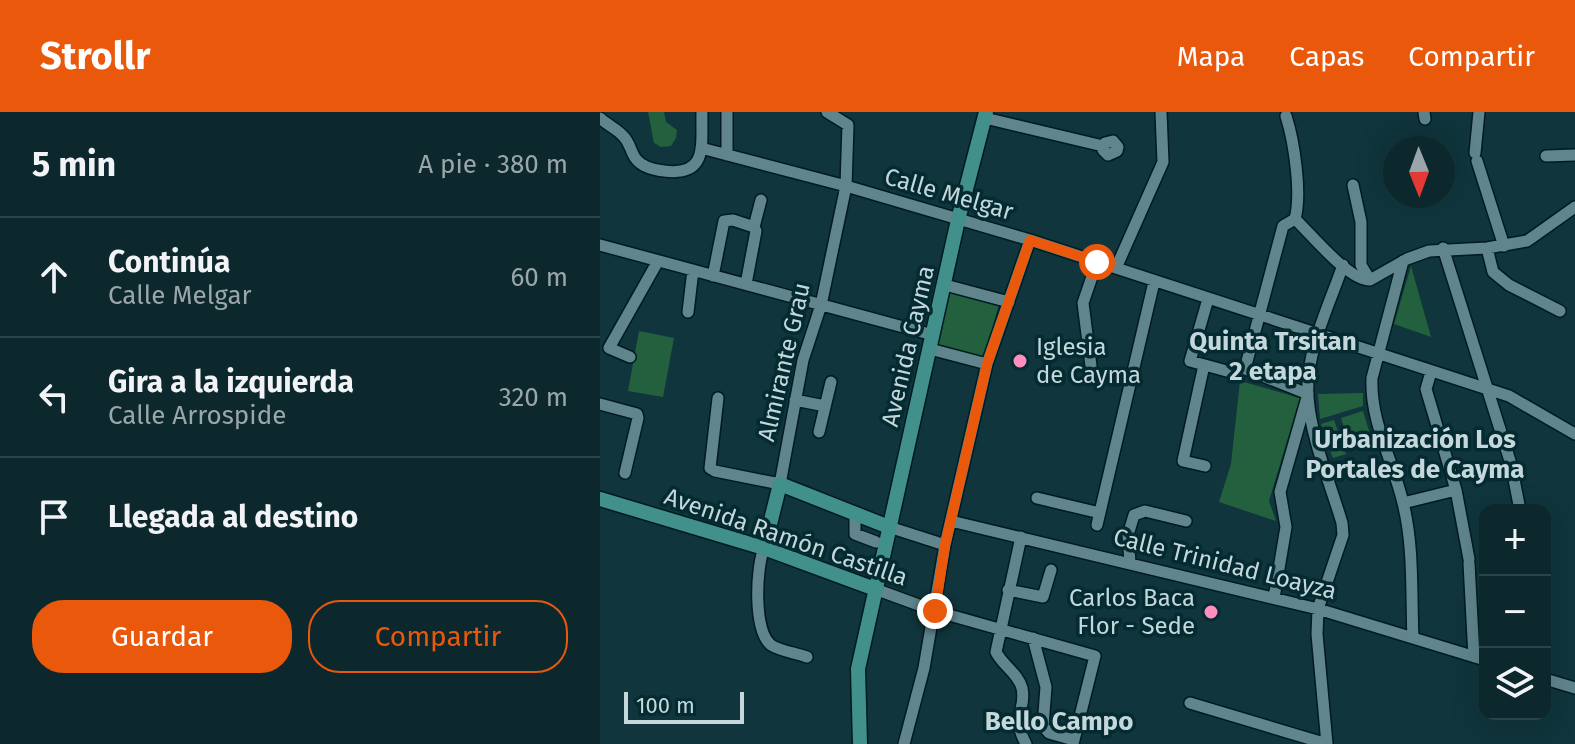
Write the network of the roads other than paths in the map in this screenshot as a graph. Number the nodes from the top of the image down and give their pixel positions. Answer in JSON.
{"nodes":[{"id":1,"x":702,"y":112,"type":"edge"},
{"id":2,"x":727,"y":112,"type":"edge"},
{"id":3,"x":827,"y":112,"type":"edge"},
{"id":4,"x":1161,"y":112,"type":"edge"},
{"id":5,"x":1479,"y":112,"type":"edge"},
{"id":6,"x":986,"y":115,"type":"edge"},
{"id":7,"x":1286,"y":116,"type":"dead end"},
{"id":8,"x":600,"y":118,"type":"edge"},
{"id":9,"x":1103,"y":146,"type":"dead end"},
{"id":10,"x":701,"y":148,"type":"junction"},
{"id":11,"x":727,"y":155,"type":"junction"},
{"id":12,"x":1575,"y":155,"type":"edge"},
{"id":13,"x":1546,"y":156,"type":"dead end"},
{"id":14,"x":1353,"y":185,"type":"dead end"},
{"id":15,"x":846,"y":186,"type":"junction"},
{"id":16,"x":761,"y":200,"type":"dead end"},
{"id":17,"x":1575,"y":207,"type":"edge"},
{"id":18,"x":1295,"y":219,"type":"junction"},
{"id":19,"x":958,"y":220,"type":"junction"},
{"id":20,"x":754,"y":227,"type":"junction"},
{"id":21,"x":1030,"y":240,"type":"junction"},
{"id":22,"x":600,"y":245,"type":"edge"},
{"id":23,"x":1504,"y":246,"type":"junction"},
{"id":24,"x":1443,"y":248,"type":"junction"},
{"id":25,"x":1487,"y":248,"type":"junction"},
{"id":26,"x":658,"y":261,"type":"junction"},
{"id":27,"x":1403,"y":261,"type":"junction"},
{"id":28,"x":1097,"y":262,"type":"junction"},
{"id":29,"x":1343,"y":265,"type":"junction"},
{"id":30,"x":1116,"y":268,"type":"junction"},
{"id":31,"x":693,"y":270,"type":"junction"},
{"id":32,"x":713,"y":276,"type":"junction"},
{"id":33,"x":1370,"y":280,"type":"junction"},
{"id":34,"x":1154,"y":282,"type":"junction"},
{"id":35,"x":746,"y":284,"type":"junction"},
{"id":36,"x":945,"y":285,"type":"junction"},
{"id":37,"x":1208,"y":299,"type":"junction"},
{"id":38,"x":1009,"y":302,"type":"junction"},
{"id":39,"x":821,"y":305,"type":"junction"},
{"id":40,"x":1560,"y":311,"type":"dead end"},
{"id":41,"x":688,"y":312,"type":"dead end"},
{"id":42,"x":1258,"y":316,"type":"junction"},
{"id":43,"x":1319,"y":336,"type":"junction"},
{"id":44,"x":932,"y":342,"type":"junction"},
{"id":45,"x":1378,"y":355,"type":"junction"},
{"id":46,"x":630,"y":357,"type":"dead end"},
{"id":47,"x":987,"y":364,"type":"junction"},
{"id":48,"x":1204,"y":365,"type":"junction"},
{"id":49,"x":1091,"y":366,"type":"dead end"},
{"id":50,"x":1245,"y":369,"type":"junction"},
{"id":51,"x":1431,"y":372,"type":"junction"},
{"id":52,"x":831,"y":382,"type":"dead end"},
{"id":53,"x":1488,"y":390,"type":"junction"},
{"id":54,"x":1308,"y":394,"type":"junction"},
{"id":55,"x":718,"y":398,"type":"dead end"},
{"id":56,"x":795,"y":400,"type":"junction"},
{"id":57,"x":600,"y":404,"type":"edge"},
{"id":58,"x":825,"y":406,"type":"junction"},
{"id":59,"x":1306,"y":418,"type":"junction"},
{"id":60,"x":819,"y":432,"type":"dead end"},
{"id":61,"x":1575,"y":434,"type":"edge"},
{"id":62,"x":1205,"y":466,"type":"dead end"},
{"id":63,"x":625,"y":473,"type":"dead end"},
{"id":64,"x":780,"y":484,"type":"junction"},
{"id":65,"x":1456,"y":490,"type":"junction"},
{"id":66,"x":1037,"y":498,"type":"dead end"},
{"id":67,"x":600,"y":499,"type":"edge"},
{"id":68,"x":1403,"y":503,"type":"junction"},
{"id":69,"x":1519,"y":504,"type":"edge"},
{"id":70,"x":951,"y":521,"type":"junction"},
{"id":71,"x":1186,"y":521,"type":"dead end"},
{"id":72,"x":882,"y":532,"type":"junction"},
{"id":73,"x":1021,"y":537,"type":"junction"},
{"id":74,"x":945,"y":545,"type":"junction"},
{"id":75,"x":764,"y":548,"type":"junction"},
{"id":76,"x":1130,"y":563,"type":"junction"},
{"id":77,"x":1051,"y":570,"type":"dead end"},
{"id":78,"x":875,"y":589,"type":"junction"},
{"id":79,"x":1008,"y":590,"type":"junction"},
{"id":80,"x":1274,"y":598,"type":"junction"},
{"id":81,"x":1318,"y":609,"type":"junction"},
{"id":82,"x":935,"y":611,"type":"junction"},
{"id":83,"x":1000,"y":628,"type":"junction"},
{"id":84,"x":1033,"y":638,"type":"junction"},
{"id":85,"x":1413,"y":638,"type":"junction"},
{"id":86,"x":807,"y":657,"type":"dead end"},
{"id":87,"x":1479,"y":658,"type":"edge"},
{"id":88,"x":1551,"y":681,"type":"edge"},
{"id":89,"x":1575,"y":688,"type":"edge"},
{"id":90,"x":1190,"y":703,"type":"dead end"},
{"id":91,"x":1073,"y":742,"type":"edge"},
{"id":92,"x":860,"y":744,"type":"edge"},
{"id":93,"x":904,"y":744,"type":"edge"},
{"id":94,"x":1026,"y":744,"type":"edge"},
{"id":95,"x":1327,"y":744,"type":"edge"}],
"edges":[{"from":1,"to":10,"type":"street"},
{"from":2,"to":11,"type":"street"},
{"from":3,"to":15,"type":"street","name":"Almirante Grau"},
{"from":4,"to":30,"type":"street"},
{"from":5,"to":23,"type":"street"},
{"from":6,"to":9,"type":"street"},
{"from":6,"to":19,"type":"main road","name":"Avenida Cayma"},
{"from":7,"to":18,"type":"street"},
{"from":8,"to":10,"type":"street"},
{"from":10,"to":11,"type":"street","name":"Calle Melgar"},
{"from":11,"to":15,"type":"street","name":"Calle Melgar"},
{"from":12,"to":13,"type":"street"},
{"from":14,"to":33,"type":"street"},
{"from":15,"to":19,"type":"street","name":"Calle Melgar"},
{"from":15,"to":39,"type":"street","name":"Almirante Grau"},
{"from":16,"to":20,"type":"street"},
{"from":17,"to":23,"type":"street"},
{"from":18,"to":29,"type":"street"},
{"from":18,"to":42,"type":"street"},
{"from":19,"to":21,"type":"street","name":"Calle Melgar"},
{"from":19,"to":36,"type":"main road","name":"Avenida Cayma"},
{"from":20,"to":32,"type":"street"},
{"from":20,"to":35,"type":"street"},
{"from":21,"to":28,"type":"street","name":"Calle Melgar"},
{"from":21,"to":38,"type":"street"},
{"from":22,"to":26,"type":"street"},
{"from":23,"to":25,"type":"street"},
{"from":24,"to":25,"type":"street"},
{"from":24,"to":27,"type":"street"},
{"from":24,"to":53,"type":"street"},
{"from":25,"to":40,"type":"street"},
{"from":26,"to":31,"type":"street"},
{"from":26,"to":46,"type":"street"},
{"from":27,"to":33,"type":"street"},
{"from":27,"to":45,"type":"street"},
{"from":28,"to":30,"type":"street","name":"Calle Melgar"},
{"from":28,"to":49,"type":"street"},
{"from":29,"to":33,"type":"street"},
{"from":29,"to":43,"type":"street"},
{"from":30,"to":34,"type":"street","name":"Calle Melgar"},
{"from":31,"to":32,"type":"street"},
{"from":31,"to":41,"type":"street"},
{"from":32,"to":35,"type":"street"},
{"from":34,"to":37,"type":"street","name":"Calle Melgar"},
{"from":34,"to":66,"type":"street"},
{"from":35,"to":39,"type":"street"},
{"from":36,"to":38,"type":"street"},
{"from":36,"to":44,"type":"main road","name":"Avenida Cayma"},
{"from":37,"to":42,"type":"street","name":"Calle Melgar"},
{"from":37,"to":48,"type":"street"},
{"from":38,"to":47,"type":"street"},
{"from":39,"to":44,"type":"street"},
{"from":39,"to":56,"type":"street","name":"Almirante Grau"},
{"from":42,"to":43,"type":"street","name":"Calle Melgar"},
{"from":42,"to":50,"type":"street"},
{"from":43,"to":45,"type":"street","name":"Calle Melgar"},
{"from":43,"to":54,"type":"street"},
{"from":44,"to":47,"type":"street"},
{"from":44,"to":72,"type":"main road","name":"Avenida Cayma"},
{"from":45,"to":51,"type":"street","name":"Calle Melgar"},
{"from":45,"to":68,"type":"street"},
{"from":47,"to":70,"type":"street"},
{"from":48,"to":50,"type":"street"},
{"from":48,"to":62,"type":"street"},
{"from":50,"to":54,"type":"street"},
{"from":51,"to":53,"type":"street","name":"Calle Melgar"},
{"from":51,"to":65,"type":"street"},
{"from":52,"to":58,"type":"street"},
{"from":53,"to":61,"type":"street","name":"Calle Melgar"},
{"from":53,"to":69,"type":"street"},
{"from":54,"to":59,"type":"street"},
{"from":55,"to":64,"type":"street"},
{"from":56,"to":58,"type":"street"},
{"from":56,"to":64,"type":"street","name":"Almirante Grau"},
{"from":57,"to":63,"type":"street"},
{"from":58,"to":60,"type":"street"},
{"from":59,"to":80,"type":"street"},
{"from":59,"to":81,"type":"street"},
{"from":64,"to":72,"type":"main road"},
{"from":64,"to":75,"type":"main road","name":"Almirante Grau"},
{"from":65,"to":68,"type":"street"},
{"from":65,"to":87,"type":"street"},
{"from":67,"to":75,"type":"main road","name":"Avenida Ramón Castilla"},
{"from":68,"to":85,"type":"street"},
{"from":70,"to":73,"type":"street","name":"Calle Trinidad Loayza"},
{"from":70,"to":74,"type":"street"},
{"from":71,"to":76,"type":"street"},
{"from":72,"to":74,"type":"street"},
{"from":72,"to":78,"type":"main road","name":"Avenida Cayma"},
{"from":73,"to":76,"type":"street","name":"Calle Trinidad Loayza"},
{"from":73,"to":79,"type":"street"},
{"from":74,"to":82,"type":"street"},
{"from":75,"to":78,"type":"main road","name":"Avenida Ramón Castilla"},
{"from":75,"to":86,"type":"street"},
{"from":76,"to":80,"type":"street","name":"Calle Trinidad Loayza"},
{"from":77,"to":79,"type":"street"},
{"from":78,"to":82,"type":"street","name":"Avenida Ramón Castilla"},
{"from":78,"to":92,"type":"main road","name":"Avenida Cayma"},
{"from":79,"to":83,"type":"street"},
{"from":80,"to":81,"type":"street","name":"Calle Trinidad Loayza"},
{"from":81,"to":85,"type":"street","name":"Calle Trinidad Loayza"},
{"from":81,"to":95,"type":"street"},
{"from":82,"to":83,"type":"street","name":"Avenida Ramón Castilla"},
{"from":82,"to":93,"type":"street"},
{"from":83,"to":84,"type":"street","name":"Avenida Ramón Castilla"},
{"from":83,"to":94,"type":"street"},
{"from":84,"to":91,"type":"street"},
{"from":84,"to":91,"type":"street","name":"Avenida Ramón Castilla"},
{"from":85,"to":87,"type":"street","name":"Calle Trinidad Loayza"},
{"from":88,"to":89,"type":"street"},
{"from":90,"to":95,"type":"street"}]}
